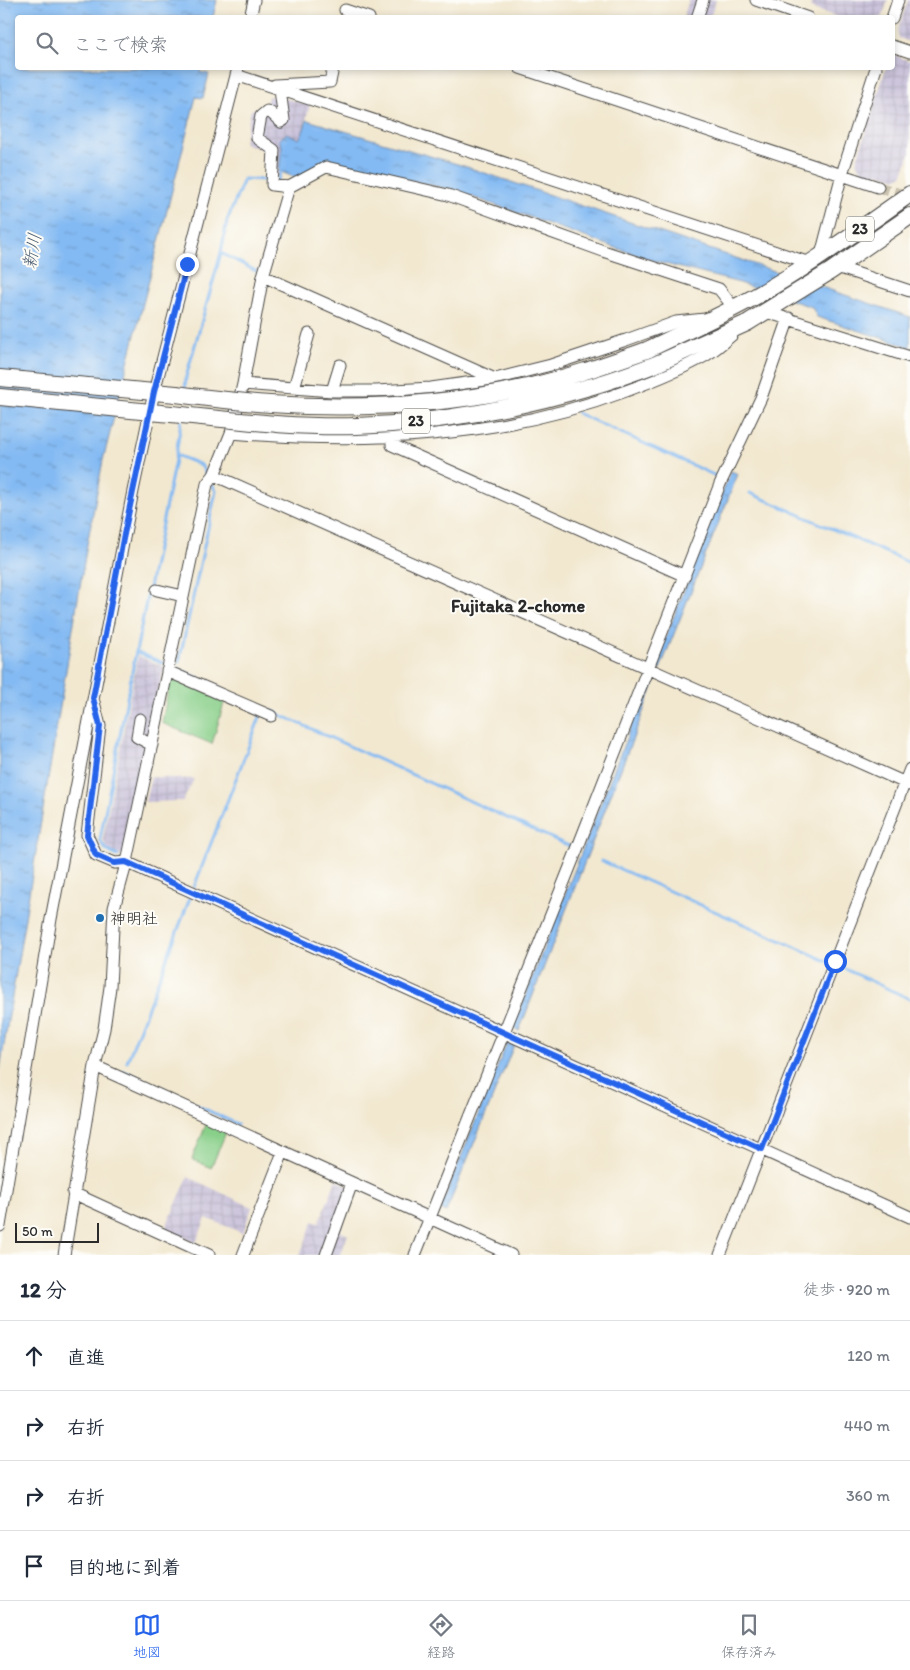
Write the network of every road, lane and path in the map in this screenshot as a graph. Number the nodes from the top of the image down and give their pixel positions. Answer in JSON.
{"nodes":[{"id":1,"x":254,"y":0,"type":"edge"},
{"id":2,"x":703,"y":0,"type":"edge"},
{"id":3,"x":756,"y":0,"type":"edge"},
{"id":4,"x":898,"y":0,"type":"edge"},
{"id":5,"x":345,"y":9,"type":"edge"},
{"id":6,"x":251,"y":15,"type":"edge"},
{"id":7,"x":361,"y":15,"type":"edge"},
{"id":8,"x":698,"y":15,"type":"edge"},
{"id":9,"x":799,"y":15,"type":"edge"},
{"id":10,"x":893,"y":15,"type":"edge"},
{"id":11,"x":895,"y":47,"type":"edge"},
{"id":12,"x":910,"y":52,"type":"edge"},
{"id":13,"x":333,"y":70,"type":"edge"},
{"id":14,"x":526,"y":70,"type":"edge"},
{"id":15,"x":875,"y":70,"type":"edge"},
{"id":16,"x":237,"y":71,"type":"edge"},
{"id":17,"x":265,"y":86,"type":"junction"},
{"id":18,"x":280,"y":90,"type":"junction"},
{"id":19,"x":842,"y":174,"type":"junction"},
{"id":20,"x":878,"y":186,"type":"tunnel mouth"},
{"id":21,"x":289,"y":187,"type":"junction"},
{"id":22,"x":910,"y":194,"type":"edge"},
{"id":23,"x":910,"y":216,"type":"edge"},
{"id":24,"x":910,"y":225,"type":"edge"},
{"id":25,"x":860,"y":250,"type":"junction"},
{"id":26,"x":816,"y":259,"type":"junction"},
{"id":27,"x":834,"y":269,"type":"junction"},
{"id":28,"x":264,"y":276,"type":"junction"},
{"id":29,"x":910,"y":291,"type":"edge"},
{"id":30,"x":734,"y":308,"type":"junction"},
{"id":31,"x":766,"y":312,"type":"junction"},
{"id":32,"x":718,"y":317,"type":"junction"},
{"id":33,"x":789,"y":318,"type":"junction"},
{"id":34,"x":747,"y":323,"type":"junction"},
{"id":35,"x":309,"y":334,"type":"dead end"},
{"id":36,"x":910,"y":357,"type":"edge"},
{"id":37,"x":340,"y":365,"type":"dead end"},
{"id":38,"x":0,"y":378,"type":"edge"},
{"id":39,"x":495,"y":379,"type":"junction"},
{"id":40,"x":243,"y":384,"type":"junction"},
{"id":41,"x":294,"y":388,"type":"junction"},
{"id":42,"x":332,"y":391,"type":"junction"},
{"id":43,"x":150,"y":392,"type":"junction"},
{"id":44,"x":0,"y":397,"type":"edge"},
{"id":45,"x":146,"y":410,"type":"junction"},
{"id":46,"x":231,"y":433,"type":"junction"},
{"id":47,"x":392,"y":438,"type":"junction"},
{"id":48,"x":211,"y":479,"type":"junction"},
{"id":49,"x":685,"y":576,"type":"junction"},
{"id":50,"x":157,"y":590,"type":"dead end"},
{"id":51,"x":183,"y":596,"type":"junction"},
{"id":52,"x":168,"y":671,"type":"junction"},
{"id":53,"x":653,"y":671,"type":"junction"},
{"id":54,"x":93,"y":698,"type":"junction"},
{"id":55,"x":271,"y":716,"type":"dead end"},
{"id":56,"x":140,"y":719,"type":"dead end"},
{"id":57,"x":152,"y":745,"type":"junction"},
{"id":58,"x":910,"y":769,"type":"edge"},
{"id":59,"x":907,"y":784,"type":"edge"},
{"id":60,"x":126,"y":862,"type":"junction"},
{"id":61,"x":505,"y":1033,"type":"junction"},
{"id":62,"x":95,"y":1066,"type":"junction"},
{"id":63,"x":762,"y":1149,"type":"junction"},
{"id":64,"x":283,"y":1152,"type":"junction"},
{"id":65,"x":352,"y":1183,"type":"junction"},
{"id":66,"x":73,"y":1193,"type":"junction"},
{"id":67,"x":910,"y":1217,"type":"edge"},
{"id":68,"x":430,"y":1218,"type":"junction"},
{"id":69,"x":0,"y":1226,"type":"edge"},
{"id":70,"x":64,"y":1255,"type":"edge"},
{"id":71,"x":209,"y":1255,"type":"edge"},
{"id":72,"x":243,"y":1255,"type":"edge"},
{"id":73,"x":326,"y":1255,"type":"edge"},
{"id":74,"x":415,"y":1255,"type":"edge"},
{"id":75,"x":511,"y":1255,"type":"edge"},
{"id":76,"x":720,"y":1255,"type":"edge"}],
"edges":[{"from":1,"to":6,"type":"street"},
{"from":2,"to":8,"type":"street"},
{"from":3,"to":9,"type":"street"},
{"from":4,"to":10,"type":"street"},
{"from":5,"to":7,"type":"street"},
{"from":11,"to":12,"type":"street"},
{"from":13,"to":17,"type":"street"},
{"from":14,"to":19,"type":"street"},
{"from":15,"to":19,"type":"street"},
{"from":16,"to":17,"type":"street"},
{"from":16,"to":43,"type":"street"},
{"from":17,"to":18,"type":"street"},
{"from":18,"to":21,"type":"street"},
{"from":18,"to":26,"type":"street"},
{"from":19,"to":20,"type":"street"},
{"from":19,"to":26,"type":"street"},
{"from":21,"to":28,"type":"street"},
{"from":21,"to":30,"type":"street"},
{"from":22,"to":26,"type":"highway","number":"23"},
{"from":23,"to":25,"type":"highway","number":"23"},
{"from":24,"to":25,"type":"highway"},
{"from":25,"to":27,"type":"highway","number":"23"},
{"from":26,"to":30,"type":"highway","number":"23"},
{"from":27,"to":29,"type":"street"},
{"from":27,"to":31,"type":"highway","number":"23"},
{"from":28,"to":39,"type":"street"},
{"from":28,"to":40,"type":"street"},
{"from":30,"to":32,"type":"highway","number":"23"},
{"from":31,"to":33,"type":"street"},
{"from":31,"to":34,"type":"highway","number":"23"},
{"from":32,"to":39,"type":"street"},
{"from":32,"to":43,"type":"highway","number":"23","bridge":true},
{"from":33,"to":36,"type":"street"},
{"from":33,"to":49,"type":"street"},
{"from":34,"to":45,"type":"highway","number":"23","bridge":true},
{"from":34,"to":47,"type":"street"},
{"from":35,"to":41,"type":"street"},
{"from":37,"to":42,"type":"street"},
{"from":38,"to":43,"type":"highway","number":"23"},
{"from":39,"to":42,"type":"street"},
{"from":40,"to":41,"type":"street"},
{"from":40,"to":46,"type":"street"},
{"from":41,"to":42,"type":"street"},
{"from":43,"to":45,"type":"street"},
{"from":44,"to":45,"type":"highway","number":"23"},
{"from":45,"to":54,"type":"street"},
{"from":46,"to":47,"type":"street"},
{"from":46,"to":48,"type":"street"},
{"from":47,"to":49,"type":"street"},
{"from":48,"to":51,"type":"street"},
{"from":48,"to":53,"type":"street"},
{"from":49,"to":53,"type":"street"},
{"from":50,"to":51,"type":"street"},
{"from":51,"to":52,"type":"street"},
{"from":52,"to":55,"type":"street"},
{"from":52,"to":57,"type":"street"},
{"from":53,"to":59,"type":"street"},
{"from":53,"to":61,"type":"street"},
{"from":54,"to":60,"type":"street"},
{"from":54,"to":69,"type":"street"},
{"from":56,"to":57,"type":"street"},
{"from":57,"to":60,"type":"street"},
{"from":58,"to":59,"type":"street"},
{"from":59,"to":63,"type":"street"},
{"from":60,"to":61,"type":"street"},
{"from":60,"to":62,"type":"street"},
{"from":61,"to":63,"type":"street"},
{"from":61,"to":68,"type":"street"},
{"from":62,"to":64,"type":"street"},
{"from":62,"to":66,"type":"street"},
{"from":63,"to":67,"type":"street"},
{"from":63,"to":76,"type":"street"},
{"from":64,"to":65,"type":"street"},
{"from":64,"to":72,"type":"street"},
{"from":65,"to":68,"type":"street"},
{"from":65,"to":73,"type":"street"},
{"from":66,"to":70,"type":"street"},
{"from":66,"to":71,"type":"street"},
{"from":68,"to":74,"type":"street"},
{"from":68,"to":75,"type":"street"}]}
